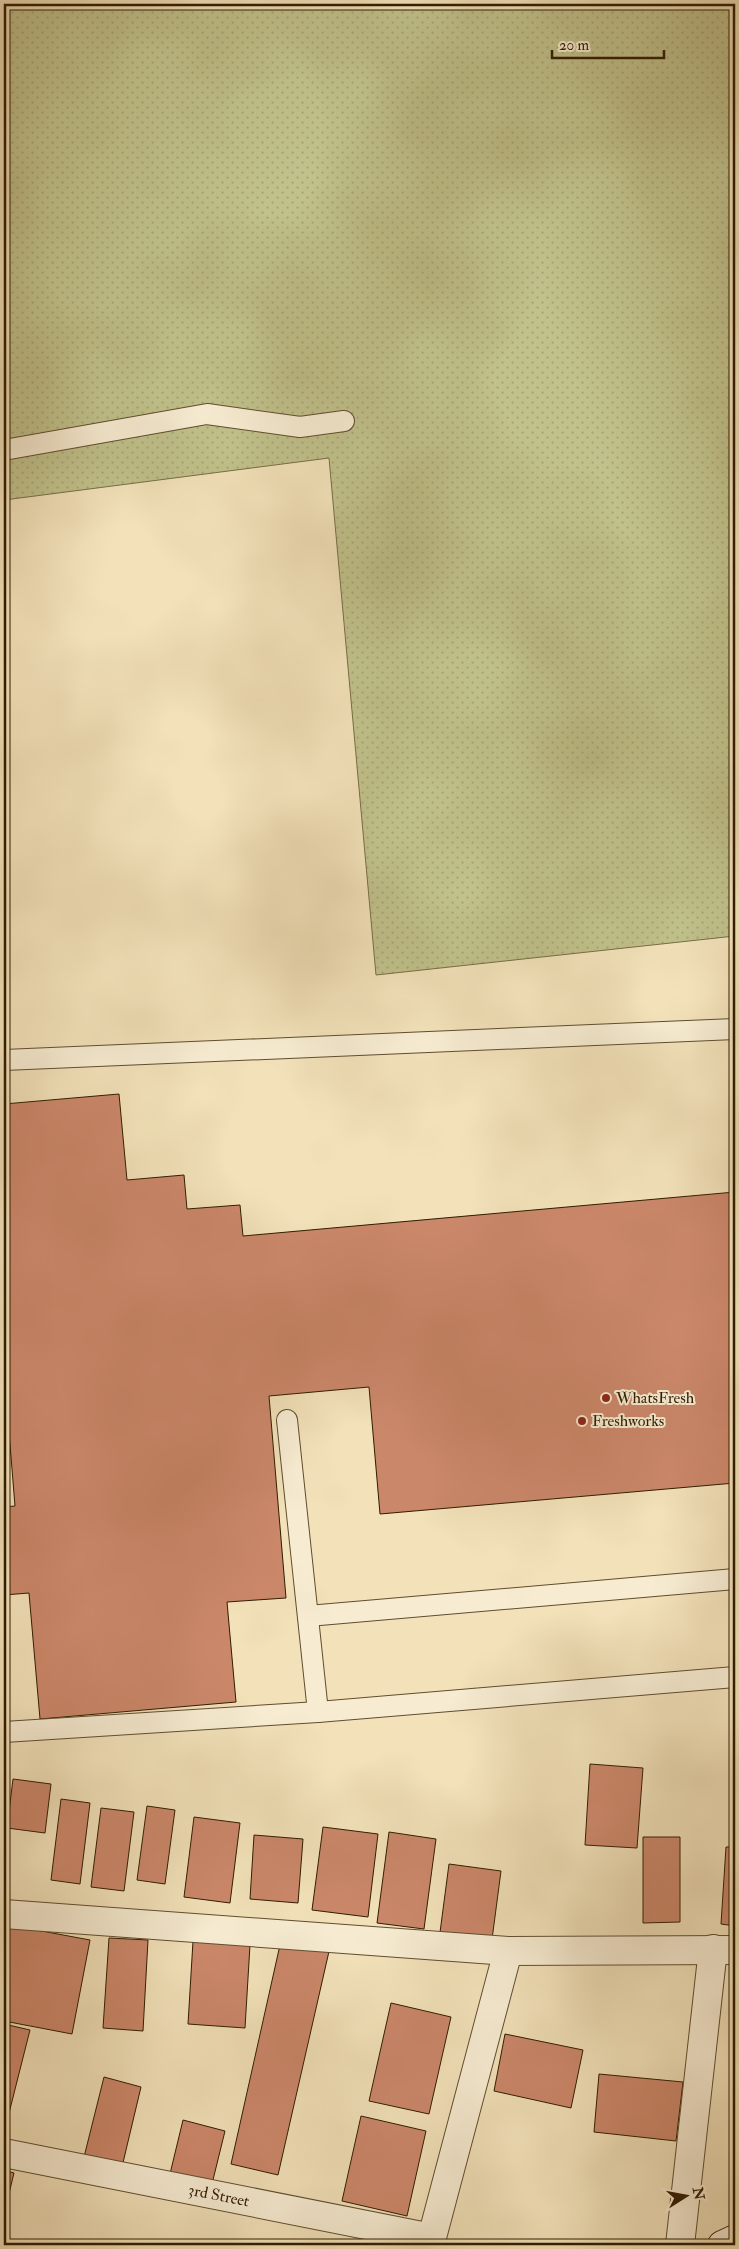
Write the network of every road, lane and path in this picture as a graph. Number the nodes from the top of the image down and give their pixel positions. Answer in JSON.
{"nodes":[{"id":1,"x":344,"y":421,"type":"dead end"},
{"id":2,"x":4,"y":450,"type":"edge"},
{"id":3,"x":735,"y":1029,"type":"edge"},
{"id":4,"x":4,"y":1060,"type":"edge"},
{"id":5,"x":287,"y":1420,"type":"dead end"},
{"id":6,"x":735,"y":1579,"type":"edge"},
{"id":7,"x":308,"y":1616,"type":"junction"},
{"id":8,"x":735,"y":1678,"type":"edge"},
{"id":9,"x":318,"y":1712,"type":"junction"},
{"id":10,"x":4,"y":1732,"type":"edge"},
{"id":11,"x":4,"y":1914,"type":"edge"},
{"id":12,"x":724,"y":1949,"type":"edge"},
{"id":13,"x":508,"y":1951,"type":"junction"},
{"id":14,"x":4,"y":2153,"type":"edge"},
{"id":15,"x":735,"y":2239,"type":"edge"},
{"id":16,"x":431,"y":2242,"type":"edge"},
{"id":17,"x":680,"y":2245,"type":"edge"},
{"id":18,"x":722,"y":2245,"type":"edge"}],
"edges":[{"from":1,"to":2,"type":"lane"},
{"from":3,"to":4,"type":"lane"},
{"from":5,"to":7,"type":"lane"},
{"from":6,"to":7,"type":"lane"},
{"from":7,"to":9,"type":"lane"},
{"from":8,"to":9,"type":"lane"},
{"from":9,"to":10,"type":"lane"},
{"from":11,"to":13,"type":"street"},
{"from":12,"to":13,"type":"street"},
{"from":12,"to":17,"type":"street"},
{"from":13,"to":16,"type":"street"},
{"from":14,"to":16,"type":"street","name":"3rd Street"},
{"from":15,"to":18,"type":"street"}]}
